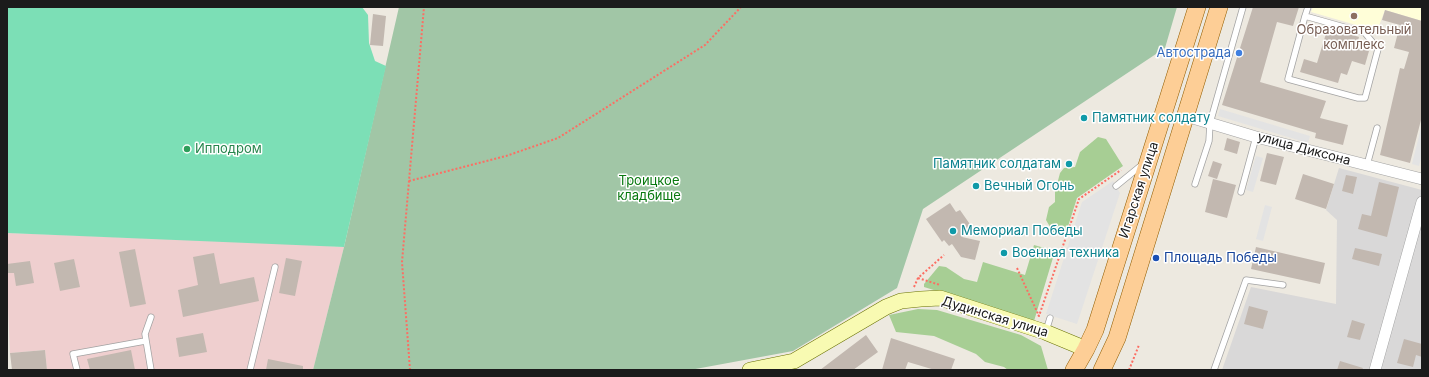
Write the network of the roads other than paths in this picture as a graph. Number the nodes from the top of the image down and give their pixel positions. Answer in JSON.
{"nodes":[{"id":1,"x":1197,"y":7,"type":"edge"},
{"id":2,"x":1219,"y":7,"type":"edge"},
{"id":3,"x":1243,"y":7,"type":"edge"},
{"id":4,"x":1308,"y":7,"type":"edge"},
{"id":5,"x":1305,"y":16,"type":"junction"},
{"id":6,"x":1186,"y":116,"type":"junction"},
{"id":7,"x":1210,"y":123,"type":"junction"},
{"id":8,"x":1377,"y":128,"type":"dead end"},
{"id":9,"x":1256,"y":137,"type":"junction"},
{"id":10,"x":1150,"y":157,"type":"junction"},
{"id":11,"x":1367,"y":166,"type":"junction"},
{"id":12,"x":1422,"y":179,"type":"edge"},
{"id":13,"x":1195,"y":184,"type":"dead end"},
{"id":14,"x":1116,"y":186,"type":"dead end"},
{"id":15,"x":1241,"y":192,"type":"dead end"},
{"id":16,"x":1422,"y":202,"type":"edge"},
{"id":17,"x":275,"y":267,"type":"dead end"},
{"id":18,"x":1282,"y":285,"type":"dead end"},
{"id":19,"x":151,"y":317,"type":"dead end"},
{"id":20,"x":145,"y":341,"type":"junction"},
{"id":21,"x":1086,"y":349,"type":"junction"},
{"id":22,"x":77,"y":370,"type":"edge"},
{"id":23,"x":151,"y":370,"type":"edge"},
{"id":24,"x":250,"y":370,"type":"edge"},
{"id":25,"x":750,"y":370,"type":"edge"},
{"id":26,"x":1074,"y":370,"type":"edge"},
{"id":27,"x":1102,"y":370,"type":"edge"},
{"id":28,"x":1214,"y":370,"type":"edge"},
{"id":29,"x":1375,"y":370,"type":"edge"}],
"edges":[{"from":1,"to":10,"type":"main road","name":"Игарская улица"},
{"from":2,"to":6,"type":"main road","name":"Игарская улица"},
{"from":3,"to":7,"type":"lane"},
{"from":4,"to":5,"type":"lane"},
{"from":5,"to":5,"type":"lane"},
{"from":6,"to":7,"type":"street","name":"улица Диксона"},
{"from":6,"to":27,"type":"main road","name":"Игарская улица"},
{"from":7,"to":9,"type":"street","name":"улица Диксона"},
{"from":7,"to":13,"type":"lane"},
{"from":8,"to":11,"type":"lane"},
{"from":9,"to":11,"type":"street","name":"улица Диксона"},
{"from":9,"to":15,"type":"lane"},
{"from":10,"to":14,"type":"lane"},
{"from":10,"to":21,"type":"main road","name":"Игарская улица"},
{"from":11,"to":12,"type":"street","name":"улица Диксона"},
{"from":16,"to":29,"type":"street"},
{"from":17,"to":24,"type":"lane"},
{"from":18,"to":28,"type":"lane"},
{"from":19,"to":20,"type":"lane"},
{"from":20,"to":22,"type":"lane"},
{"from":20,"to":23,"type":"lane"},
{"from":21,"to":25,"type":"street","name":"Дудинская улица"},
{"from":21,"to":26,"type":"main road","name":"Игарская улица"}]}
